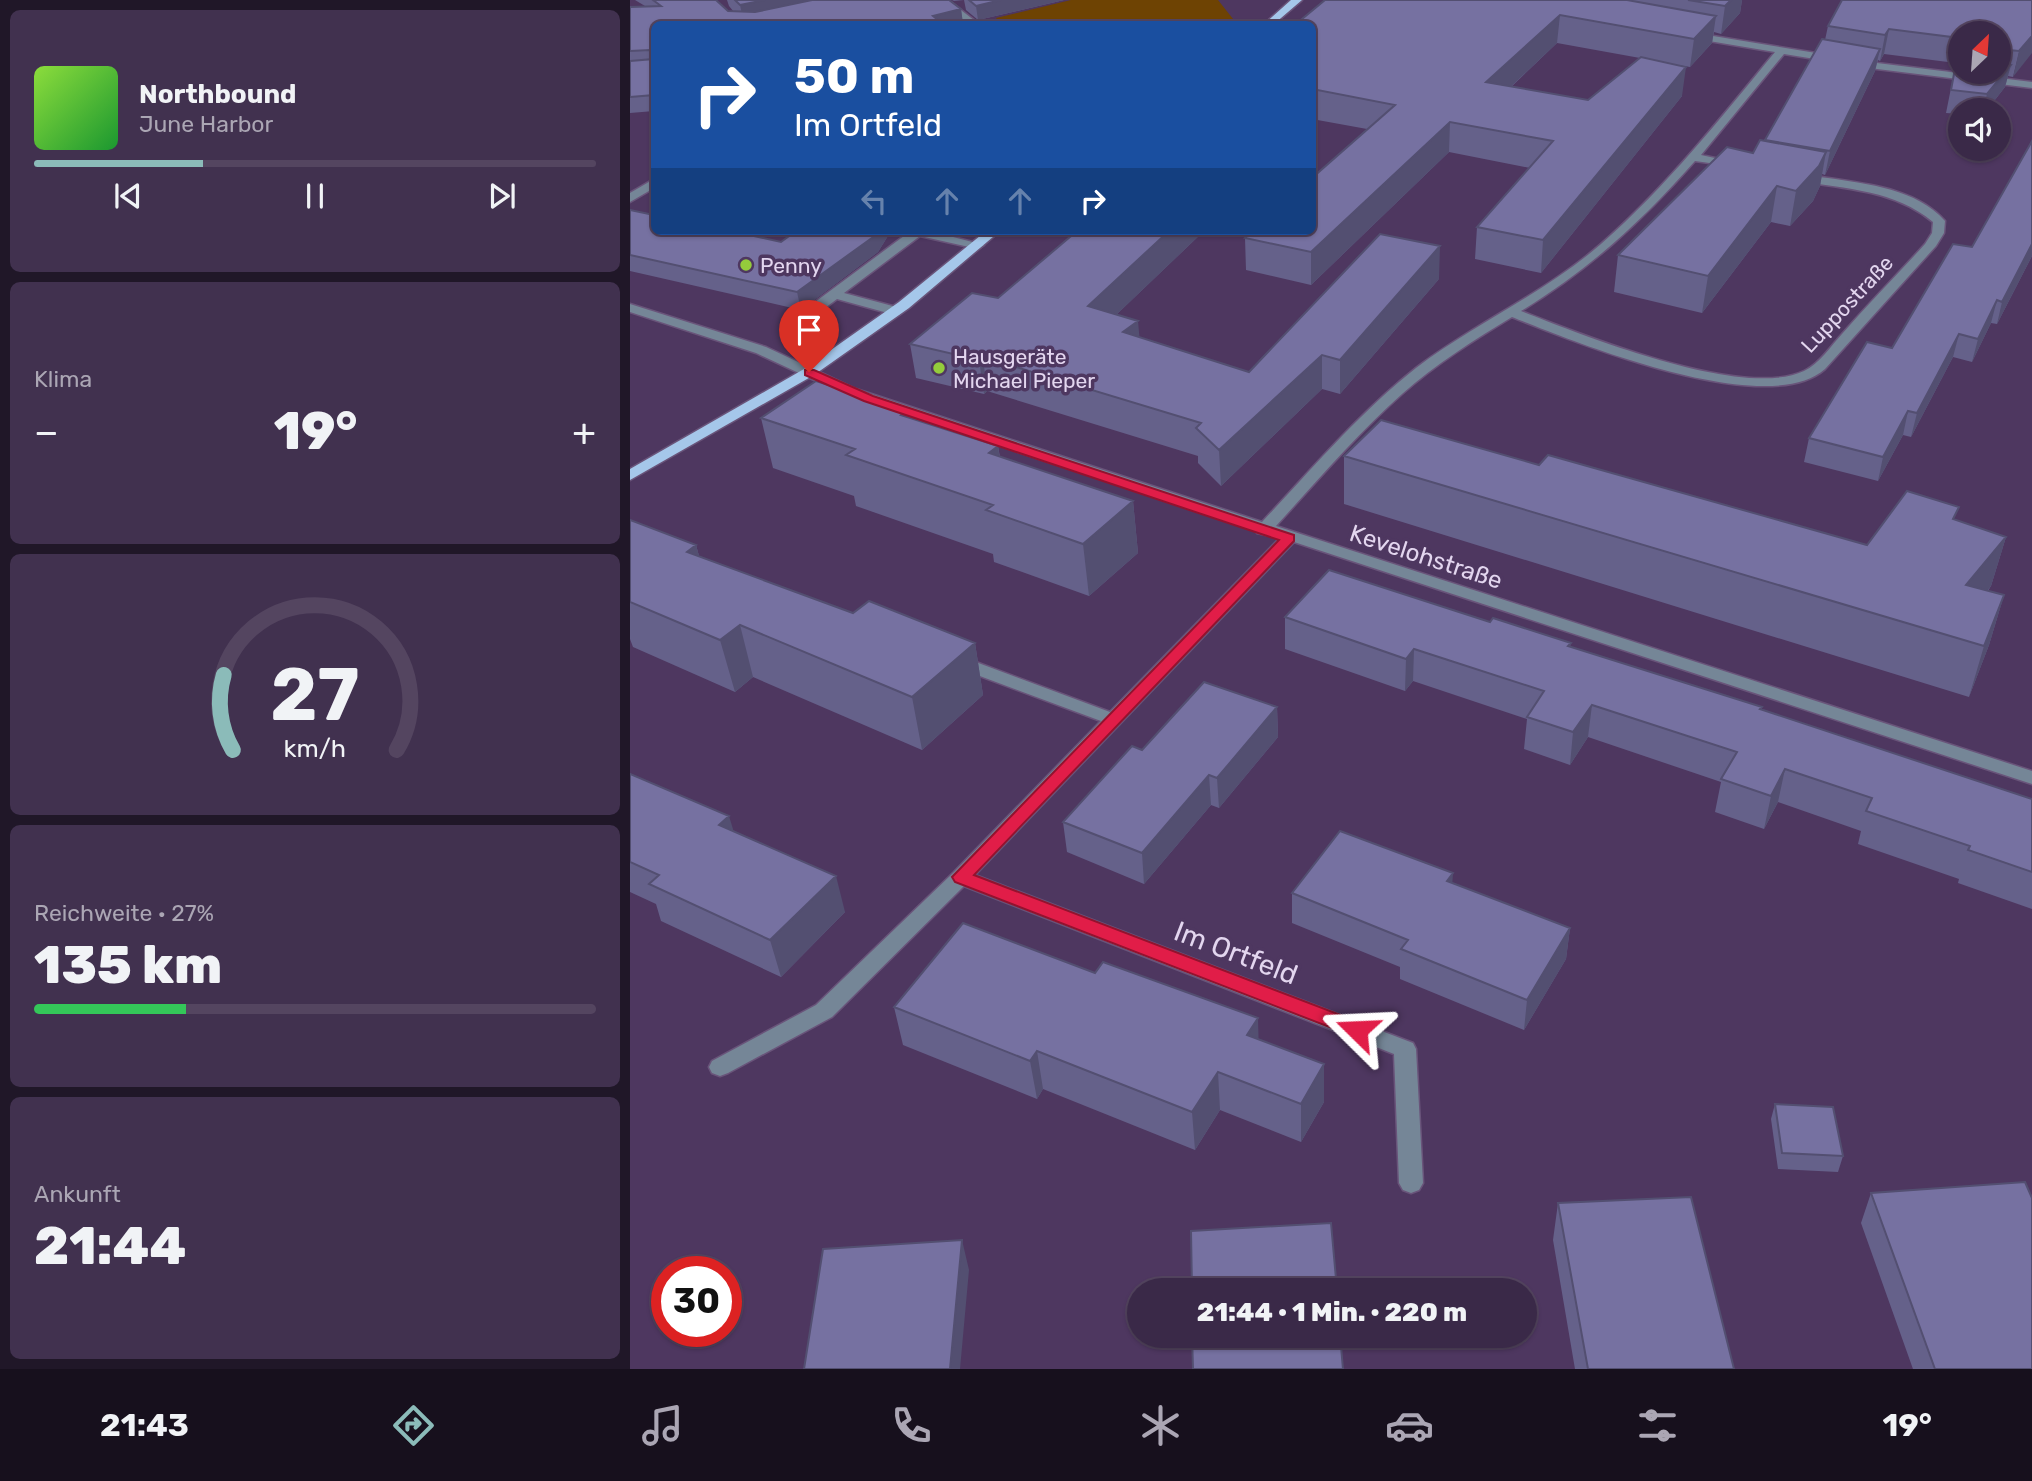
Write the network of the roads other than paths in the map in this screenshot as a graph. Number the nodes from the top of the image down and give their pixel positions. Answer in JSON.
{"nodes":[{"id":1,"x":942,"y":0,"type":"edge"},
{"id":2,"x":1297,"y":0,"type":"edge"},
{"id":3,"x":972,"y":21,"type":"edge"},
{"id":4,"x":1272,"y":21,"type":"edge"},
{"id":5,"x":1676,"y":33,"type":"edge"},
{"id":6,"x":1781,"y":51,"type":"junction"},
{"id":7,"x":2032,"y":85,"type":"edge"},
{"id":8,"x":1693,"y":158,"type":"junction"},
{"id":9,"x":1745,"y":167,"type":"edge"},
{"id":10,"x":1784,"y":174,"type":"edge"},
{"id":11,"x":651,"y":185,"type":"edge"},
{"id":12,"x":630,"y":198,"type":"edge"},
{"id":13,"x":912,"y":235,"type":"edge"},
{"id":14,"x":932,"y":235,"type":"edge"},
{"id":15,"x":989,"y":235,"type":"edge"},
{"id":16,"x":978,"y":244,"type":"junction"},
{"id":17,"x":837,"y":295,"type":"junction"},
{"id":18,"x":630,"y":308,"type":"edge"},
{"id":19,"x":895,"y":311,"type":"junction"},
{"id":20,"x":1514,"y":313,"type":"junction"},
{"id":21,"x":808,"y":314,"type":"dead end"},
{"id":22,"x":809,"y":372,"type":"junction"},
{"id":23,"x":630,"y":475,"type":"edge"},
{"id":24,"x":1263,"y":530,"type":"junction"},
{"id":25,"x":1289,"y":538,"type":"junction"},
{"id":26,"x":947,"y":657,"type":"edge"},
{"id":27,"x":1115,"y":720,"type":"junction"},
{"id":28,"x":2032,"y":778,"type":"edge"},
{"id":29,"x":961,"y":877,"type":"junction"},
{"id":30,"x":720,"y":1067,"type":"dead end"},
{"id":31,"x":1411,"y":1183,"type":"dead end"}],
"edges":[{"from":1,"to":3,"type":"street"},
{"from":2,"to":4,"type":"main road"},
{"from":5,"to":6,"type":"street"},
{"from":6,"to":7,"type":"street"},
{"from":6,"to":8,"type":"street"},
{"from":8,"to":9,"type":"street"},
{"from":8,"to":20,"type":"street"},
{"from":10,"to":20,"type":"street","name":"Luppostraße"},
{"from":11,"to":12,"type":"street"},
{"from":13,"to":17,"type":"street"},
{"from":14,"to":16,"type":"street"},
{"from":15,"to":16,"type":"main road"},
{"from":16,"to":19,"type":"main road"},
{"from":17,"to":19,"type":"street"},
{"from":17,"to":21,"type":"street"},
{"from":18,"to":22,"type":"street","name":"Kevelohstraße"},
{"from":19,"to":22,"type":"main road"},
{"from":20,"to":24,"type":"street"},
{"from":22,"to":23,"type":"main road"},
{"from":22,"to":24,"type":"street","name":"Kevelohstraße"},
{"from":24,"to":25,"type":"street","name":"Kevelohstraße"},
{"from":25,"to":27,"type":"street"},
{"from":25,"to":28,"type":"street","name":"Kevelohstraße"},
{"from":26,"to":27,"type":"street"},
{"from":27,"to":29,"type":"street"},
{"from":29,"to":30,"type":"street"},
{"from":29,"to":31,"type":"street","name":"Im Ortfeld"}]}
